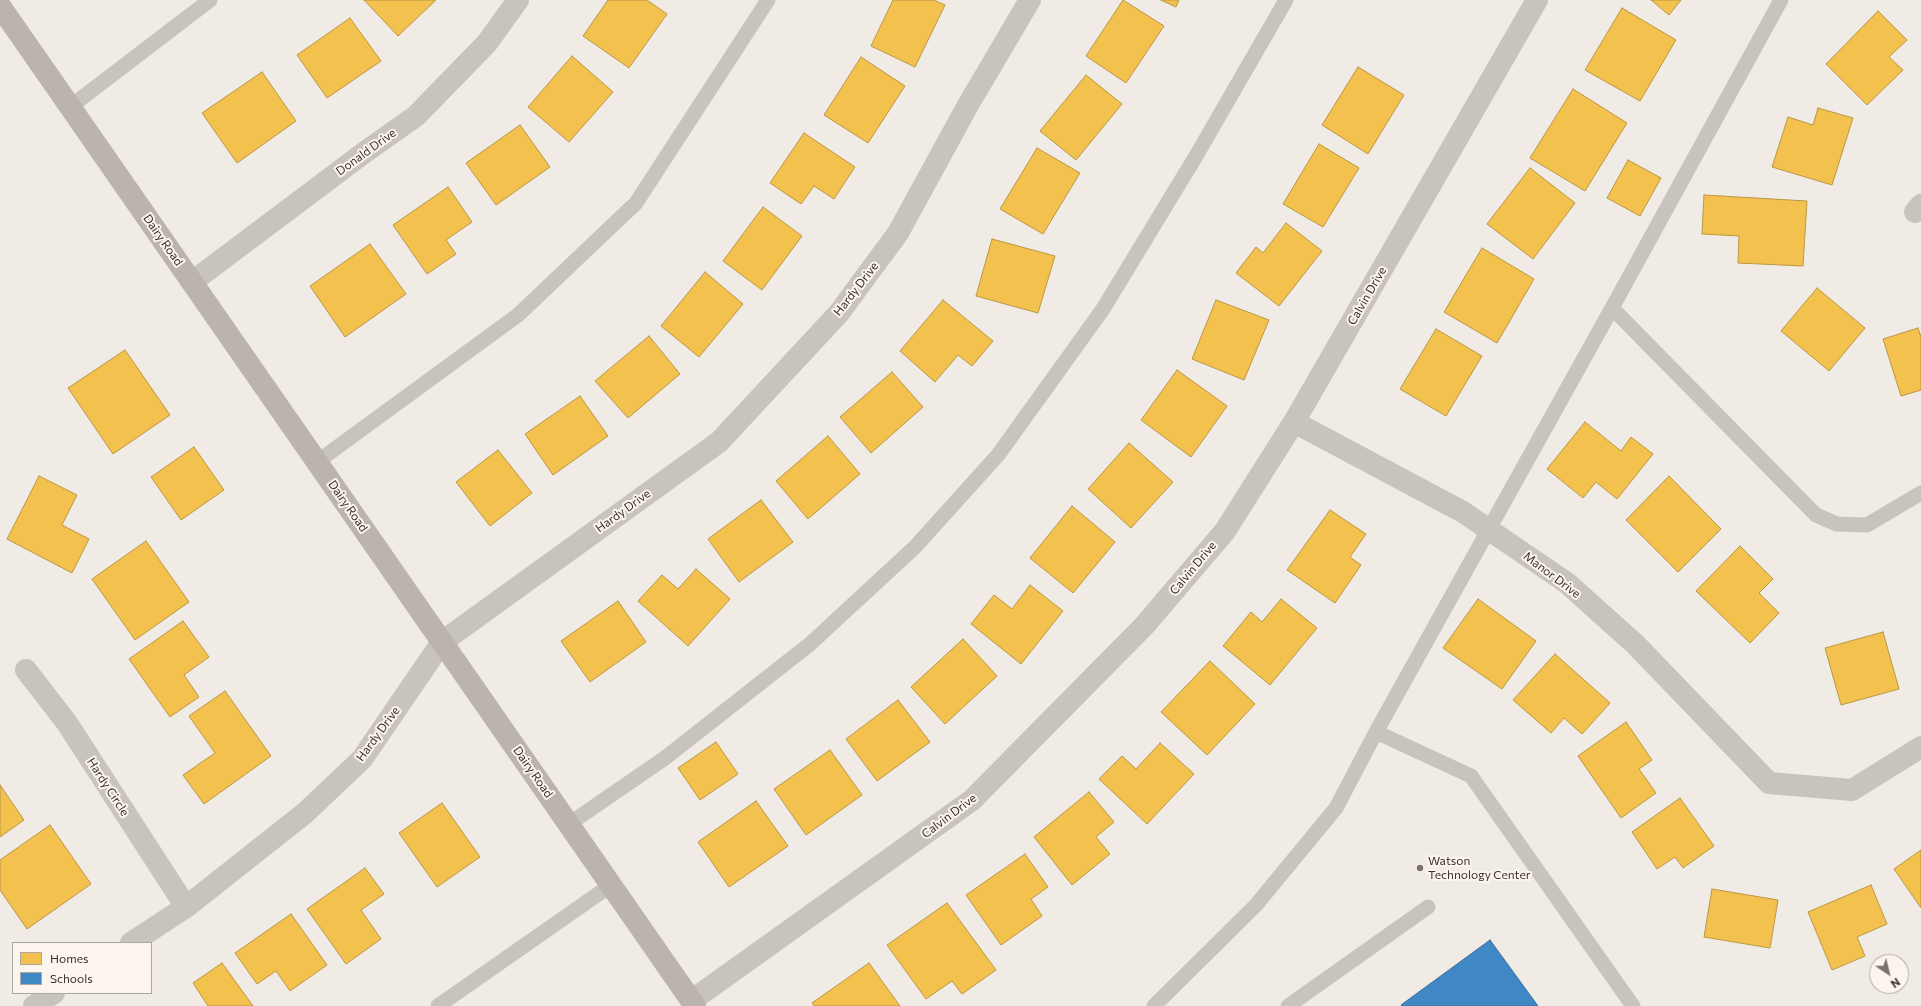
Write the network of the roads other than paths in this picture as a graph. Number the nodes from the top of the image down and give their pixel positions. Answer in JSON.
{"nodes":[{"id":1,"x":210,"y":0,"type":"edge"},
{"id":2,"x":518,"y":0,"type":"edge"},
{"id":3,"x":768,"y":0,"type":"edge"},
{"id":4,"x":1030,"y":0,"type":"edge"},
{"id":5,"x":1286,"y":0,"type":"edge"},
{"id":6,"x":1537,"y":0,"type":"edge"},
{"id":7,"x":1781,"y":0,"type":"edge"},
{"id":8,"x":3,"y":17,"type":"edge"},
{"id":9,"x":70,"y":107,"type":"junction"},
{"id":10,"x":192,"y":282,"type":"junction"},
{"id":11,"x":1612,"y":308,"type":"junction"},
{"id":12,"x":1294,"y":422,"type":"junction"},
{"id":13,"x":317,"y":462,"type":"junction"},
{"id":14,"x":1921,"y":493,"type":"edge"},
{"id":15,"x":1488,"y":529,"type":"junction"},
{"id":16,"x":442,"y":642,"type":"junction"},
{"id":17,"x":26,"y":670,"type":"dead end"},
{"id":18,"x":1376,"y":732,"type":"junction"},
{"id":19,"x":1921,"y":747,"type":"edge"},
{"id":20,"x":569,"y":824,"type":"junction"},
{"id":21,"x":611,"y":885,"type":"junction"},
{"id":22,"x":186,"y":907,"type":"junction"},
{"id":23,"x":1428,"y":907,"type":"dead end"},
{"id":24,"x":133,"y":942,"type":"edge"},
{"id":25,"x":52,"y":994,"type":"edge"},
{"id":26,"x":693,"y":1003,"type":"edge"},
{"id":27,"x":34,"y":1006,"type":"edge"},
{"id":28,"x":438,"y":1006,"type":"edge"},
{"id":29,"x":1154,"y":1006,"type":"edge"},
{"id":30,"x":1288,"y":1006,"type":"edge"},
{"id":31,"x":1633,"y":1006,"type":"edge"}],
"edges":[{"from":1,"to":9,"type":"lane"},
{"from":2,"to":10,"type":"street","name":"Donald Drive"},
{"from":3,"to":13,"type":"lane"},
{"from":4,"to":16,"type":"street","name":"Hardy Drive"},
{"from":5,"to":20,"type":"lane"},
{"from":6,"to":12,"type":"street","name":"Calvin Drive"},
{"from":7,"to":11,"type":"lane"},
{"from":8,"to":9,"type":"street","name":"Dairy Road"},
{"from":9,"to":10,"type":"street","name":"Dairy Road"},
{"from":10,"to":13,"type":"street","name":"Dairy Road"},
{"from":11,"to":14,"type":"lane"},
{"from":11,"to":15,"type":"lane"},
{"from":12,"to":15,"type":"street","name":"Manor Drive"},
{"from":12,"to":26,"type":"street","name":"Calvin Drive"},
{"from":13,"to":16,"type":"street","name":"Dairy Road"},
{"from":15,"to":18,"type":"lane"},
{"from":15,"to":19,"type":"street","name":"Manor Drive"},
{"from":16,"to":20,"type":"street","name":"Dairy Road"},
{"from":16,"to":22,"type":"street","name":"Hardy Drive"},
{"from":17,"to":22,"type":"street","name":"Hardy Circle"},
{"from":18,"to":29,"type":"lane"},
{"from":18,"to":31,"type":"lane"},
{"from":20,"to":21,"type":"street","name":"Dairy Road"},
{"from":21,"to":26,"type":"street","name":"Dairy Road"},
{"from":21,"to":28,"type":"lane"},
{"from":22,"to":24,"type":"street","name":"Hardy Drive"},
{"from":23,"to":30,"type":"lane"},
{"from":25,"to":27,"type":"street"}]}
